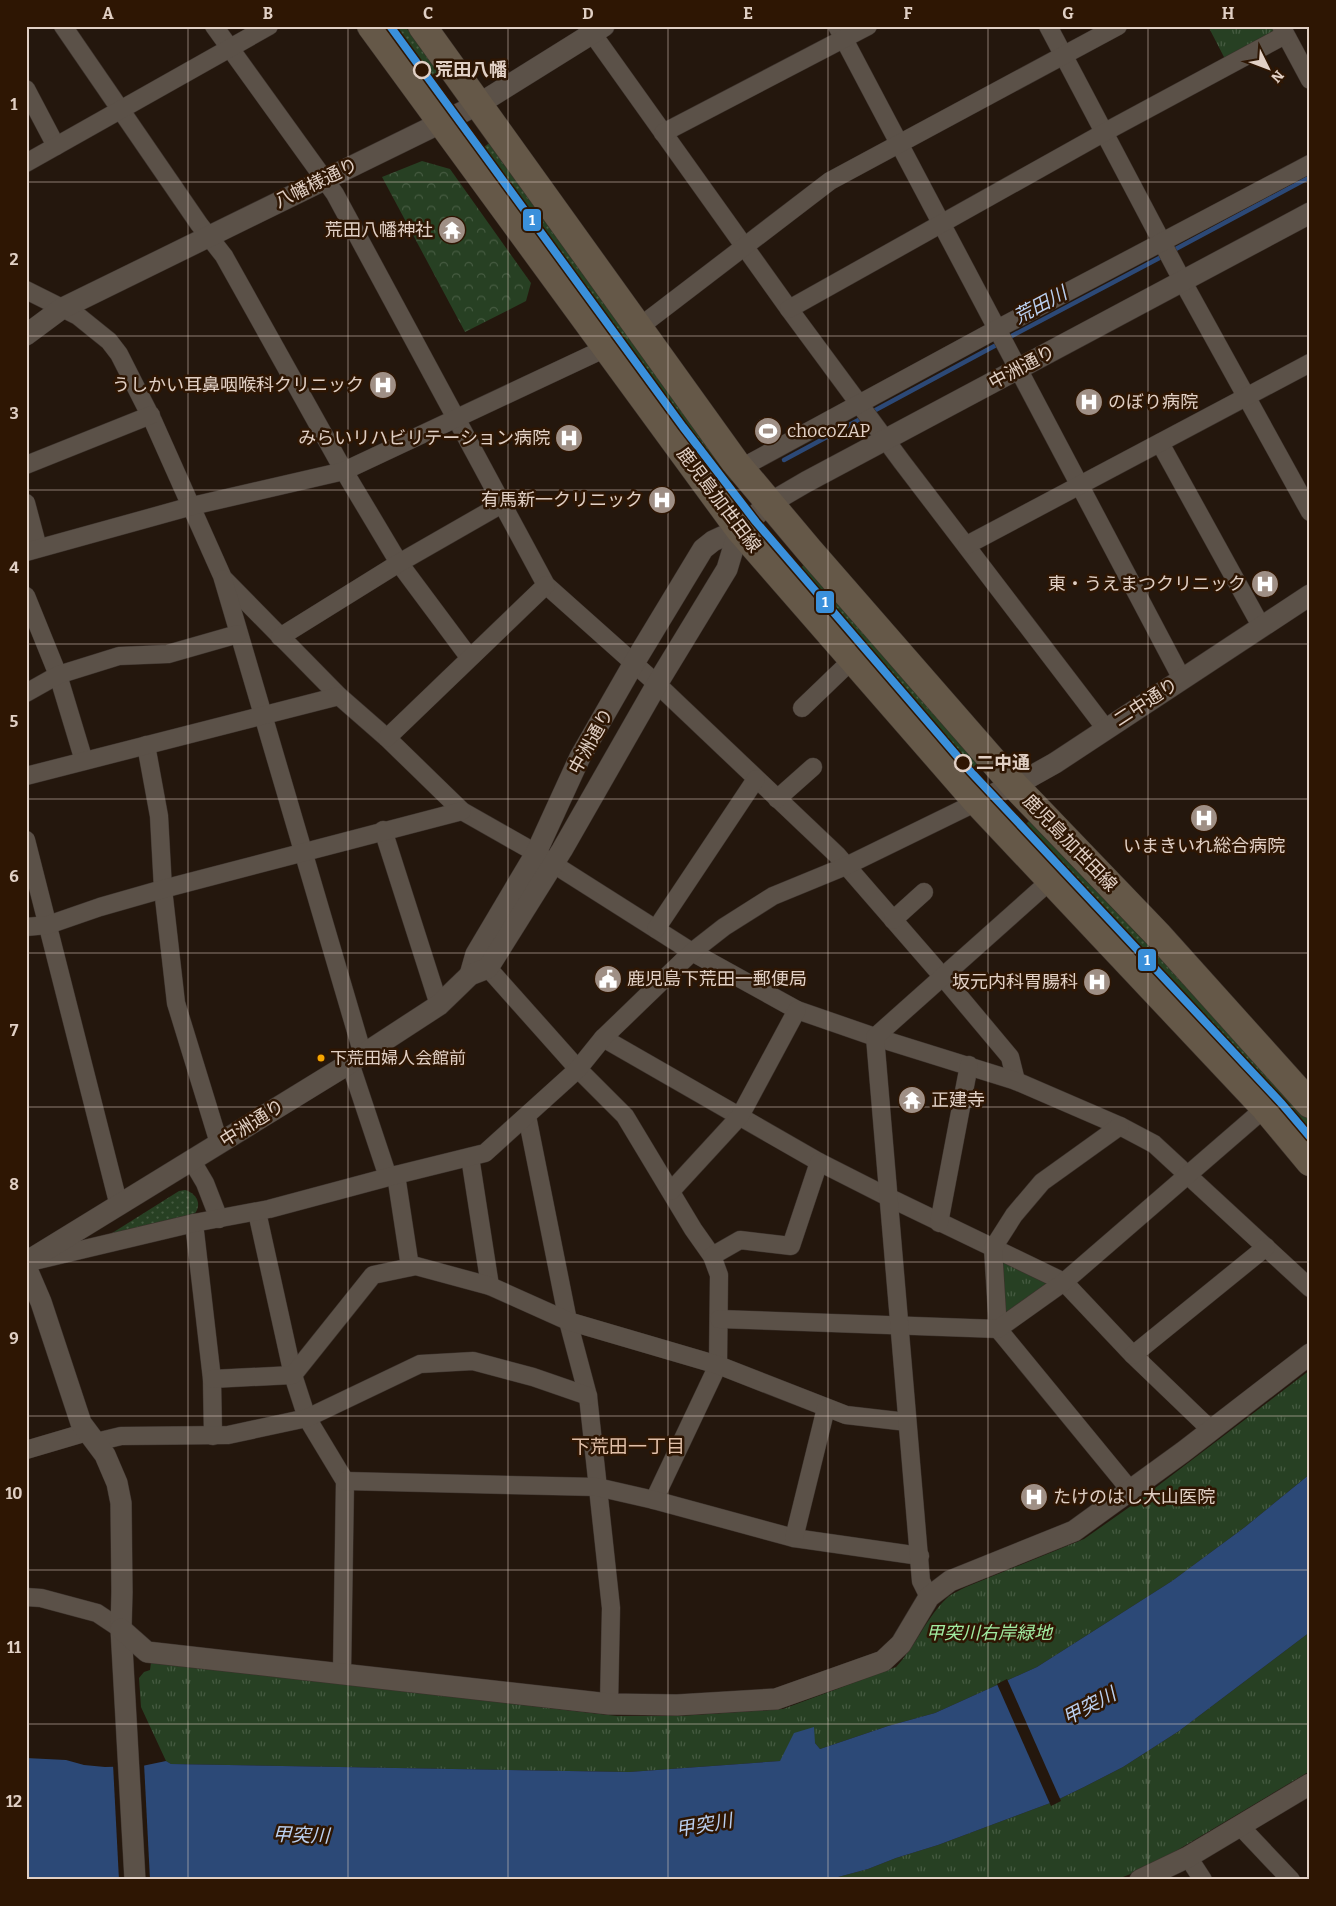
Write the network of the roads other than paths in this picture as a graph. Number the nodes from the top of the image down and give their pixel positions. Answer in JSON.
{"nodes":[{"id":1,"x":63,"y":26,"type":"edge"},
{"id":2,"x":214,"y":26,"type":"edge"},
{"id":3,"x":269,"y":26,"type":"edge"},
{"id":4,"x":371,"y":26,"type":"edge"},
{"id":5,"x":422,"y":26,"type":"edge"},
{"id":6,"x":868,"y":26,"type":"edge"},
{"id":7,"x":1048,"y":26,"type":"edge"},
{"id":8,"x":1118,"y":26,"type":"edge"},
{"id":9,"x":594,"y":29,"type":"edge"},
{"id":10,"x":1283,"y":30,"type":"edge"},
{"id":11,"x":841,"y":33,"type":"edge"},
{"id":12,"x":231,"y":49,"type":"junction"},
{"id":13,"x":1063,"y":56,"type":"junction"},
{"id":14,"x":1310,"y":80,"type":"edge"},
{"id":15,"x":26,"y":89,"type":"edge"},
{"id":16,"x":480,"y":104,"type":"junction"},
{"id":17,"x":122,"y":110,"type":"junction"},
{"id":18,"x":442,"y":122,"type":"junction"},
{"id":19,"x":1105,"y":132,"type":"junction"},
{"id":20,"x":663,"y":133,"type":"junction"},
{"id":21,"x":899,"y":143,"type":"junction"},
{"id":22,"x":56,"y":146,"type":"junction"},
{"id":23,"x":26,"y":163,"type":"edge"},
{"id":24,"x":1310,"y":164,"type":"edge"},
{"id":25,"x":324,"y":179,"type":"junction"},
{"id":26,"x":1310,"y":213,"type":"edge"},
{"id":27,"x":942,"y":223,"type":"junction"},
{"id":28,"x":208,"y":236,"type":"junction"},
{"id":29,"x":1163,"y":242,"type":"junction"},
{"id":30,"x":745,"y":247,"type":"junction"},
{"id":31,"x":1184,"y":282,"type":"junction"},
{"id":32,"x":26,"y":290,"type":"edge"},
{"id":33,"x":61,"y":309,"type":"junction"},
{"id":34,"x":789,"y":309,"type":"junction"},
{"id":35,"x":638,"y":328,"type":"junction"},
{"id":36,"x":26,"y":335,"type":"edge"},
{"id":37,"x":1001,"y":337,"type":"junction"},
{"id":38,"x":606,"y":348,"type":"junction"},
{"id":39,"x":1310,"y":363,"type":"edge"},
{"id":40,"x":1018,"y":370,"type":"junction"},
{"id":41,"x":1247,"y":396,"type":"junction"},
{"id":42,"x":862,"y":406,"type":"junction"},
{"id":43,"x":151,"y":415,"type":"junction"},
{"id":44,"x":456,"y":419,"type":"junction"},
{"id":45,"x":880,"y":431,"type":"junction"},
{"id":46,"x":1160,"y":443,"type":"junction"},
{"id":47,"x":26,"y":465,"type":"edge"},
{"id":48,"x":741,"y":468,"type":"junction"},
{"id":49,"x":344,"y":472,"type":"junction"},
{"id":50,"x":1080,"y":486,"type":"junction"},
{"id":51,"x":26,"y":503,"type":"edge"},
{"id":52,"x":770,"y":503,"type":"junction"},
{"id":53,"x":502,"y":504,"type":"junction"},
{"id":54,"x":192,"y":506,"type":"junction"},
{"id":55,"x":1310,"y":512,"type":"edge"},
{"id":56,"x":739,"y":530,"type":"junction"},
{"id":57,"x":967,"y":545,"type":"junction"},
{"id":58,"x":32,"y":550,"type":"edge"},
{"id":59,"x":399,"y":563,"type":"junction"},
{"id":60,"x":223,"y":578,"type":"junction"},
{"id":61,"x":546,"y":585,"type":"junction"},
{"id":62,"x":1310,"y":595,"type":"edge"},
{"id":63,"x":26,"y":596,"type":"edge"},
{"id":64,"x":1262,"y":626,"type":"junction"},
{"id":65,"x":238,"y":634,"type":"junction"},
{"id":66,"x":280,"y":637,"type":"junction"},
{"id":67,"x":470,"y":657,"type":"junction"},
{"id":68,"x":853,"y":659,"type":"junction"},
{"id":69,"x":634,"y":663,"type":"junction"},
{"id":70,"x":58,"y":675,"type":"junction"},
{"id":71,"x":1182,"y":679,"type":"junction"},
{"id":72,"x":657,"y":684,"type":"junction"},
{"id":73,"x":26,"y":693,"type":"edge"},
{"id":74,"x":339,"y":696,"type":"junction"},
{"id":75,"x":802,"y":708,"type":"dead end"},
{"id":76,"x":264,"y":715,"type":"junction"},
{"id":77,"x":1106,"y":729,"type":"junction"},
{"id":78,"x":386,"y":738,"type":"junction"},
{"id":79,"x":146,"y":745,"type":"junction"},
{"id":80,"x":580,"y":758,"type":"junction"},
{"id":81,"x":84,"y":761,"type":"junction"},
{"id":82,"x":813,"y":767,"type":"dead end"},
{"id":83,"x":606,"y":772,"type":"junction"},
{"id":84,"x":26,"y":776,"type":"edge"},
{"id":85,"x":756,"y":779,"type":"junction"},
{"id":86,"x":1014,"y":785,"type":"junction"},
{"id":87,"x":776,"y":799,"type":"junction"},
{"id":88,"x":978,"y":802,"type":"junction"},
{"id":89,"x":462,"y":810,"type":"junction"},
{"id":90,"x":383,"y":830,"type":"junction"},
{"id":91,"x":26,"y":840,"type":"edge"},
{"id":92,"x":302,"y":852,"type":"junction"},
{"id":93,"x":544,"y":858,"type":"junction"},
{"id":94,"x":846,"y":866,"type":"junction"},
{"id":95,"x":1051,"y":880,"type":"junction"},
{"id":96,"x":163,"y":889,"type":"junction"},
{"id":97,"x":924,"y":892,"type":"dead end"},
{"id":98,"x":893,"y":920,"type":"junction"},
{"id":99,"x":48,"y":925,"type":"junction"},
{"id":100,"x":26,"y":927,"type":"edge"},
{"id":101,"x":656,"y":929,"type":"junction"},
{"id":102,"x":692,"y":952,"type":"junction"},
{"id":103,"x":479,"y":971,"type":"junction"},
{"id":104,"x":943,"y":976,"type":"junction"},
{"id":105,"x":439,"y":1005,"type":"junction"},
{"id":106,"x":797,"y":1010,"type":"junction"},
{"id":107,"x":875,"y":1037,"type":"junction"},
{"id":108,"x":603,"y":1038,"type":"junction"},
{"id":109,"x":357,"y":1059,"type":"junction"},
{"id":110,"x":969,"y":1065,"type":"junction"},
{"id":111,"x":578,"y":1069,"type":"junction"},
{"id":112,"x":1016,"y":1081,"type":"junction"},
{"id":113,"x":1310,"y":1104,"type":"edge"},
{"id":114,"x":1265,"y":1108,"type":"junction"},
{"id":115,"x":527,"y":1116,"type":"junction"},
{"id":116,"x":740,"y":1116,"type":"junction"},
{"id":117,"x":1120,"y":1126,"type":"junction"},
{"id":118,"x":219,"y":1143,"type":"junction"},
{"id":119,"x":470,"y":1157,"type":"junction"},
{"id":120,"x":192,"y":1161,"type":"junction"},
{"id":121,"x":819,"y":1162,"type":"junction"},
{"id":122,"x":1310,"y":1162,"type":"edge"},
{"id":123,"x":1187,"y":1175,"type":"junction"},
{"id":124,"x":392,"y":1176,"type":"junction"},
{"id":125,"x":671,"y":1191,"type":"junction"},
{"id":126,"x":890,"y":1198,"type":"junction"},
{"id":127,"x":119,"y":1206,"type":"junction"},
{"id":128,"x":257,"y":1212,"type":"junction"},
{"id":129,"x":219,"y":1219,"type":"junction"},
{"id":130,"x":194,"y":1223,"type":"junction"},
{"id":131,"x":939,"y":1223,"type":"junction"},
{"id":132,"x":993,"y":1248,"type":"junction"},
{"id":133,"x":1266,"y":1248,"type":"junction"},
{"id":134,"x":712,"y":1256,"type":"junction"},
{"id":135,"x":26,"y":1262,"type":"edge"},
{"id":136,"x":26,"y":1267,"type":"edge"},
{"id":137,"x":410,"y":1267,"type":"junction"},
{"id":138,"x":1064,"y":1282,"type":"junction"},
{"id":139,"x":490,"y":1286,"type":"junction"},
{"id":140,"x":1310,"y":1288,"type":"edge"},
{"id":141,"x":719,"y":1319,"type":"junction"},
{"id":142,"x":568,"y":1320,"type":"junction"},
{"id":143,"x":900,"y":1325,"type":"junction"},
{"id":144,"x":998,"y":1329,"type":"junction"},
{"id":145,"x":1310,"y":1354,"type":"edge"},
{"id":146,"x":1133,"y":1355,"type":"junction"},
{"id":147,"x":718,"y":1366,"type":"junction"},
{"id":148,"x":293,"y":1375,"type":"junction"},
{"id":149,"x":212,"y":1379,"type":"junction"},
{"id":150,"x":588,"y":1396,"type":"junction"},
{"id":151,"x":826,"y":1408,"type":"junction"},
{"id":152,"x":306,"y":1418,"type":"junction"},
{"id":153,"x":907,"y":1422,"type":"junction"},
{"id":154,"x":1212,"y":1430,"type":"junction"},
{"id":155,"x":213,"y":1436,"type":"junction"},
{"id":156,"x":91,"y":1437,"type":"junction"},
{"id":157,"x":26,"y":1450,"type":"edge"},
{"id":158,"x":345,"y":1481,"type":"junction"},
{"id":159,"x":597,"y":1487,"type":"junction"},
{"id":160,"x":1131,"y":1491,"type":"junction"},
{"id":161,"x":654,"y":1500,"type":"junction"},
{"id":162,"x":794,"y":1538,"type":"junction"},
{"id":163,"x":920,"y":1556,"type":"junction"},
{"id":164,"x":929,"y":1596,"type":"junction"},
{"id":165,"x":26,"y":1597,"type":"edge"},
{"id":166,"x":121,"y":1629,"type":"junction"},
{"id":167,"x":342,"y":1673,"type":"junction"},
{"id":168,"x":609,"y":1704,"type":"junction"},
{"id":169,"x":1310,"y":1784,"type":"edge"},
{"id":170,"x":1240,"y":1826,"type":"junction"},
{"id":171,"x":1188,"y":1857,"type":"junction"},
{"id":172,"x":135,"y":1880,"type":"edge"},
{"id":173,"x":1140,"y":1880,"type":"edge"},
{"id":174,"x":1203,"y":1880,"type":"edge"},
{"id":175,"x":1291,"y":1880,"type":"edge"}],
"edges":[{"from":1,"to":17,"type":"street"},
{"from":2,"to":12,"type":"street"},
{"from":3,"to":12,"type":"street"},
{"from":4,"to":18,"type":"main road","name":"鹿児島加世田線"},
{"from":5,"to":16,"type":"main road","name":"鹿児島加世田線"},
{"from":6,"to":11,"type":"street"},
{"from":7,"to":13,"type":"street"},
{"from":8,"to":13,"type":"street"},
{"from":9,"to":16,"type":"street","name":"八幡様通り"},
{"from":9,"to":20,"type":"street"},
{"from":10,"to":14,"type":"street"},
{"from":10,"to":19,"type":"street"},
{"from":11,"to":20,"type":"street"},
{"from":11,"to":21,"type":"street"},
{"from":12,"to":17,"type":"street"},
{"from":12,"to":25,"type":"street"},
{"from":13,"to":19,"type":"street"},
{"from":13,"to":21,"type":"street"},
{"from":15,"to":22,"type":"street"},
{"from":16,"to":18,"type":"street","name":"八幡様通り"},
{"from":16,"to":35,"type":"main road","name":"鹿児島加世田線"},
{"from":17,"to":22,"type":"street"},
{"from":17,"to":28,"type":"street"},
{"from":18,"to":25,"type":"street","name":"八幡様通り"},
{"from":18,"to":38,"type":"main road","name":"鹿児島加世田線"},
{"from":19,"to":27,"type":"street"},
{"from":19,"to":29,"type":"street"},
{"from":20,"to":30,"type":"street"},
{"from":21,"to":27,"type":"street"},
{"from":21,"to":30,"type":"street"},
{"from":22,"to":23,"type":"street"},
{"from":24,"to":29,"type":"street"},
{"from":25,"to":28,"type":"street","name":"八幡様通り"},
{"from":25,"to":44,"type":"street"},
{"from":26,"to":31,"type":"street","name":"中洲通り"},
{"from":27,"to":34,"type":"street"},
{"from":27,"to":37,"type":"street"},
{"from":28,"to":33,"type":"street","name":"八幡様通り"},
{"from":28,"to":49,"type":"street"},
{"from":29,"to":31,"type":"street"},
{"from":29,"to":37,"type":"street"},
{"from":30,"to":34,"type":"street"},
{"from":30,"to":35,"type":"street"},
{"from":31,"to":40,"type":"street","name":"中洲通り"},
{"from":31,"to":41,"type":"street"},
{"from":32,"to":33,"type":"street"},
{"from":33,"to":36,"type":"street","name":"八幡様通り"},
{"from":33,"to":43,"type":"street"},
{"from":34,"to":42,"type":"street"},
{"from":35,"to":48,"type":"main road","name":"鹿児島加世田線"},
{"from":37,"to":40,"type":"street"},
{"from":37,"to":42,"type":"street"},
{"from":38,"to":44,"type":"street"},
{"from":38,"to":56,"type":"main road","name":"鹿児島加世田線"},
{"from":39,"to":41,"type":"street"},
{"from":40,"to":45,"type":"street","name":"中洲通り"},
{"from":40,"to":50,"type":"street"},
{"from":41,"to":46,"type":"street"},
{"from":41,"to":55,"type":"street"},
{"from":42,"to":45,"type":"street"},
{"from":42,"to":48,"type":"street"},
{"from":43,"to":47,"type":"street"},
{"from":43,"to":54,"type":"street"},
{"from":44,"to":49,"type":"street"},
{"from":44,"to":53,"type":"street"},
{"from":45,"to":52,"type":"street","name":"中洲通り"},
{"from":45,"to":57,"type":"street"},
{"from":46,"to":50,"type":"street"},
{"from":46,"to":64,"type":"street"},
{"from":48,"to":52,"type":"main road","name":"鹿児島加世田線"},
{"from":49,"to":54,"type":"street"},
{"from":49,"to":59,"type":"street"},
{"from":50,"to":57,"type":"street"},
{"from":50,"to":71,"type":"street"},
{"from":51,"to":58,"type":"street"},
{"from":52,"to":56,"type":"street","name":"中洲通り"},
{"from":52,"to":86,"type":"main road","name":"鹿児島加世田線"},
{"from":53,"to":59,"type":"street"},
{"from":53,"to":61,"type":"street"},
{"from":54,"to":58,"type":"street"},
{"from":54,"to":60,"type":"street"},
{"from":56,"to":68,"type":"main road","name":"鹿児島加世田線"},
{"from":56,"to":69,"type":"street","name":"中洲通り"},
{"from":56,"to":72,"type":"street","name":"中洲通り"},
{"from":57,"to":77,"type":"street"},
{"from":59,"to":66,"type":"street"},
{"from":59,"to":67,"type":"street"},
{"from":60,"to":65,"type":"street"},
{"from":60,"to":66,"type":"street"},
{"from":61,"to":67,"type":"street"},
{"from":61,"to":69,"type":"street"},
{"from":62,"to":64,"type":"street","name":"二中通り"},
{"from":63,"to":70,"type":"street"},
{"from":64,"to":71,"type":"street","name":"二中通り"},
{"from":65,"to":70,"type":"street"},
{"from":65,"to":76,"type":"street"},
{"from":66,"to":74,"type":"street"},
{"from":67,"to":78,"type":"street"},
{"from":68,"to":75,"type":"street"},
{"from":68,"to":88,"type":"main road","name":"鹿児島加世田線"},
{"from":69,"to":72,"type":"street"},
{"from":69,"to":80,"type":"street","name":"中洲通り"},
{"from":70,"to":73,"type":"street"},
{"from":70,"to":81,"type":"street"},
{"from":71,"to":77,"type":"street","name":"二中通り"},
{"from":72,"to":83,"type":"street","name":"中洲通り"},
{"from":72,"to":85,"type":"street"},
{"from":74,"to":76,"type":"street"},
{"from":74,"to":78,"type":"street"},
{"from":76,"to":79,"type":"street"},
{"from":76,"to":92,"type":"street"},
{"from":77,"to":86,"type":"street","name":"二中通り"},
{"from":78,"to":89,"type":"street"},
{"from":79,"to":81,"type":"street"},
{"from":79,"to":96,"type":"street"},
{"from":80,"to":83,"type":"street"},
{"from":80,"to":93,"type":"street","name":"中洲通り"},
{"from":81,"to":84,"type":"street"},
{"from":82,"to":87,"type":"street"},
{"from":83,"to":93,"type":"street","name":"中洲通り"},
{"from":85,"to":87,"type":"street"},
{"from":85,"to":101,"type":"street"},
{"from":86,"to":88,"type":"street","name":"二中通り"},
{"from":86,"to":113,"type":"main road","name":"鹿児島加世田線"},
{"from":87,"to":94,"type":"street"},
{"from":88,"to":94,"type":"street"},
{"from":88,"to":95,"type":"main road","name":"鹿児島加世田線"},
{"from":89,"to":90,"type":"street"},
{"from":89,"to":93,"type":"street"},
{"from":90,"to":92,"type":"street"},
{"from":90,"to":105,"type":"street"},
{"from":91,"to":99,"type":"street"},
{"from":92,"to":96,"type":"street"},
{"from":92,"to":109,"type":"street"},
{"from":93,"to":101,"type":"street"},
{"from":93,"to":103,"type":"street","name":"中洲通り"},
{"from":94,"to":98,"type":"street"},
{"from":94,"to":102,"type":"street"},
{"from":95,"to":104,"type":"street"},
{"from":95,"to":114,"type":"main road","name":"鹿児島加世田線"},
{"from":96,"to":99,"type":"street"},
{"from":96,"to":118,"type":"street"},
{"from":97,"to":98,"type":"street"},
{"from":98,"to":104,"type":"street"},
{"from":99,"to":100,"type":"street"},
{"from":99,"to":127,"type":"street"},
{"from":101,"to":102,"type":"street"},
{"from":102,"to":106,"type":"street"},
{"from":102,"to":108,"type":"street"},
{"from":103,"to":105,"type":"street","name":"中洲通り"},
{"from":103,"to":111,"type":"street"},
{"from":104,"to":107,"type":"street"},
{"from":104,"to":112,"type":"street"},
{"from":105,"to":109,"type":"street","name":"中洲通り"},
{"from":106,"to":107,"type":"street"},
{"from":106,"to":116,"type":"street"},
{"from":107,"to":110,"type":"street"},
{"from":107,"to":126,"type":"street"},
{"from":108,"to":111,"type":"street"},
{"from":108,"to":116,"type":"street"},
{"from":109,"to":118,"type":"street","name":"中洲通り"},
{"from":109,"to":124,"type":"street"},
{"from":110,"to":112,"type":"street"},
{"from":110,"to":131,"type":"street"},
{"from":111,"to":115,"type":"street"},
{"from":111,"to":125,"type":"street"},
{"from":112,"to":117,"type":"street"},
{"from":114,"to":122,"type":"main road","name":"鹿児島加世田線"},
{"from":114,"to":123,"type":"street"},
{"from":115,"to":119,"type":"street"},
{"from":115,"to":142,"type":"street"},
{"from":116,"to":121,"type":"street"},
{"from":116,"to":125,"type":"street"},
{"from":117,"to":123,"type":"street"},
{"from":117,"to":132,"type":"street"},
{"from":118,"to":120,"type":"street","name":"中洲通り"},
{"from":119,"to":124,"type":"street"},
{"from":119,"to":139,"type":"street"},
{"from":120,"to":127,"type":"street","name":"中洲通り"},
{"from":120,"to":129,"type":"street"},
{"from":121,"to":126,"type":"street"},
{"from":121,"to":134,"type":"street"},
{"from":123,"to":133,"type":"street"},
{"from":123,"to":138,"type":"street"},
{"from":124,"to":128,"type":"street"},
{"from":124,"to":137,"type":"street"},
{"from":125,"to":134,"type":"street"},
{"from":126,"to":131,"type":"street"},
{"from":126,"to":143,"type":"street"},
{"from":127,"to":135,"type":"street","name":"中洲通り"},
{"from":128,"to":129,"type":"street"},
{"from":128,"to":148,"type":"street"},
{"from":129,"to":130,"type":"street"},
{"from":130,"to":135,"type":"street"},
{"from":130,"to":149,"type":"street"},
{"from":131,"to":132,"type":"street"},
{"from":132,"to":138,"type":"street"},
{"from":132,"to":144,"type":"street"},
{"from":133,"to":140,"type":"street"},
{"from":133,"to":146,"type":"street"},
{"from":134,"to":141,"type":"street"},
{"from":136,"to":156,"type":"street"},
{"from":137,"to":139,"type":"street"},
{"from":137,"to":148,"type":"street"},
{"from":138,"to":144,"type":"street"},
{"from":138,"to":146,"type":"street"},
{"from":139,"to":142,"type":"street"},
{"from":141,"to":143,"type":"street"},
{"from":141,"to":147,"type":"street"},
{"from":142,"to":147,"type":"street"},
{"from":142,"to":150,"type":"street"},
{"from":143,"to":144,"type":"street"},
{"from":143,"to":153,"type":"street"},
{"from":144,"to":160,"type":"street"},
{"from":145,"to":154,"type":"street"},
{"from":146,"to":154,"type":"street"},
{"from":147,"to":151,"type":"street"},
{"from":147,"to":161,"type":"street"},
{"from":148,"to":149,"type":"street"},
{"from":148,"to":152,"type":"street"},
{"from":149,"to":155,"type":"street"},
{"from":150,"to":152,"type":"street"},
{"from":150,"to":159,"type":"street"},
{"from":151,"to":153,"type":"street"},
{"from":151,"to":162,"type":"street"},
{"from":152,"to":155,"type":"street"},
{"from":152,"to":158,"type":"street"},
{"from":153,"to":163,"type":"street"},
{"from":154,"to":160,"type":"street"},
{"from":155,"to":156,"type":"street"},
{"from":156,"to":157,"type":"street"},
{"from":156,"to":166,"type":"street"},
{"from":158,"to":159,"type":"street"},
{"from":158,"to":167,"type":"street"},
{"from":159,"to":161,"type":"street"},
{"from":159,"to":168,"type":"street"},
{"from":160,"to":164,"type":"street"},
{"from":161,"to":162,"type":"street"},
{"from":162,"to":163,"type":"street"},
{"from":163,"to":164,"type":"street"},
{"from":164,"to":168,"type":"street"},
{"from":165,"to":166,"type":"street"},
{"from":166,"to":167,"type":"street"},
{"from":166,"to":172,"type":"street"},
{"from":167,"to":168,"type":"street"},
{"from":169,"to":170,"type":"street"},
{"from":170,"to":171,"type":"street"},
{"from":170,"to":175,"type":"street"},
{"from":171,"to":173,"type":"street"},
{"from":171,"to":174,"type":"street"}]}
